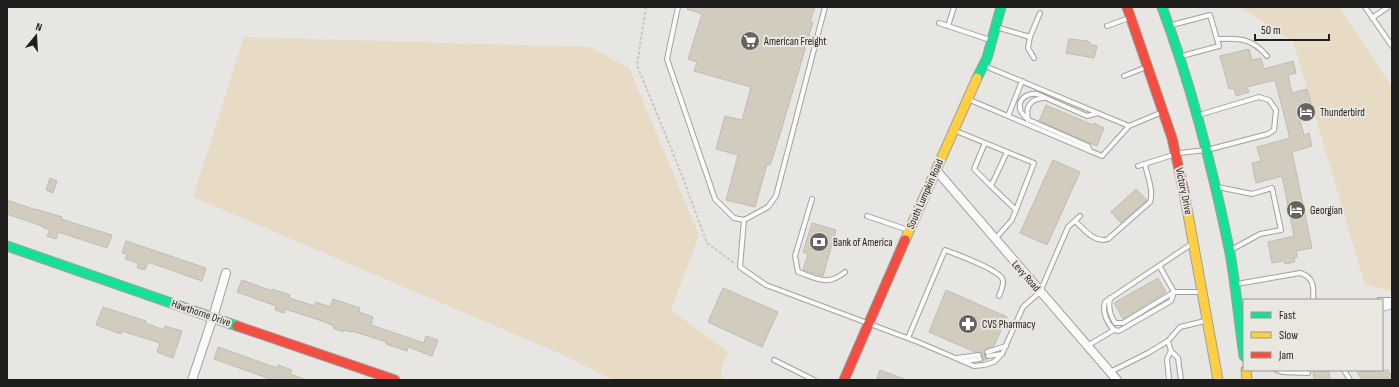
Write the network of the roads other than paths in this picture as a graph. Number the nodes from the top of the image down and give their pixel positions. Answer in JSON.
{"nodes":[{"id":1,"x":678,"y":7,"type":"edge"},
{"id":2,"x":825,"y":7,"type":"edge"},
{"id":3,"x":954,"y":7,"type":"edge"},
{"id":4,"x":1002,"y":7,"type":"edge"},
{"id":5,"x":1127,"y":7,"type":"edge"},
{"id":6,"x":1162,"y":7,"type":"edge"},
{"id":7,"x":1365,"y":7,"type":"edge"},
{"id":8,"x":1388,"y":7,"type":"edge"},
{"id":9,"x":1040,"y":13,"type":"dead end"},
{"id":10,"x":1131,"y":18,"type":"junction"},
{"id":11,"x":1372,"y":18,"type":"junction"},
{"id":12,"x":940,"y":23,"type":"dead end"},
{"id":13,"x":948,"y":26,"type":"junction"},
{"id":14,"x":1107,"y":26,"type":"dead end"},
{"id":15,"x":1169,"y":26,"type":"junction"},
{"id":16,"x":996,"y":27,"type":"junction"},
{"id":17,"x":1030,"y":37,"type":"junction"},
{"id":18,"x":1217,"y":39,"type":"junction"},
{"id":19,"x":992,"y":40,"type":"junction"},
{"id":20,"x":1392,"y":46,"type":"edge"},
{"id":21,"x":1267,"y":56,"type":"dead end"},
{"id":22,"x":1180,"y":57,"type":"junction"},
{"id":23,"x":1034,"y":58,"type":"dead end"},
{"id":24,"x":983,"y":65,"type":"junction"},
{"id":25,"x":1148,"y":67,"type":"junction"},
{"id":26,"x":1124,"y":76,"type":"dead end"},
{"id":27,"x":1022,"y":81,"type":"junction"},
{"id":28,"x":1045,"y":98,"type":"junction"},
{"id":29,"x":967,"y":99,"type":"junction"},
{"id":30,"x":1163,"y":111,"type":"junction"},
{"id":31,"x":1098,"y":113,"type":"junction"},
{"id":32,"x":1008,"y":116,"type":"junction"},
{"id":33,"x":1197,"y":116,"type":"junction"},
{"id":34,"x":1028,"y":120,"type":"junction"},
{"id":35,"x":1129,"y":126,"type":"junction"},
{"id":36,"x":953,"y":130,"type":"junction"},
{"id":37,"x":985,"y":143,"type":"junction"},
{"id":38,"x":1207,"y":150,"type":"junction"},
{"id":39,"x":1007,"y":152,"type":"junction"},
{"id":40,"x":1091,"y":152,"type":"junction"},
{"id":41,"x":1176,"y":154,"type":"junction"},
{"id":42,"x":1145,"y":164,"type":"junction"},
{"id":43,"x":1138,"y":166,"type":"dead end"},
{"id":44,"x":936,"y":170,"type":"junction"},
{"id":45,"x":991,"y":186,"type":"junction"},
{"id":46,"x":1215,"y":186,"type":"junction"},
{"id":47,"x":812,"y":199,"type":"dead end"},
{"id":48,"x":1016,"y":210,"type":"junction"},
{"id":49,"x":867,"y":216,"type":"dead end"},
{"id":50,"x":1080,"y":216,"type":"dead end"},
{"id":51,"x":744,"y":220,"type":"junction"},
{"id":52,"x":1075,"y":221,"type":"junction"},
{"id":53,"x":909,"y":230,"type":"junction"},
{"id":54,"x":994,"y":239,"type":"junction"},
{"id":55,"x":1194,"y":242,"type":"junction"},
{"id":56,"x":7,"y":246,"type":"edge"},
{"id":57,"x":1229,"y":251,"type":"junction"},
{"id":58,"x":1160,"y":267,"type":"junction"},
{"id":59,"x":845,"y":272,"type":"dead end"},
{"id":60,"x":226,"y":273,"type":"dead end"},
{"id":61,"x":1234,"y":284,"type":"junction"},
{"id":62,"x":1040,"y":292,"type":"junction"},
{"id":63,"x":1174,"y":292,"type":"junction"},
{"id":64,"x":1202,"y":292,"type":"junction"},
{"id":65,"x":999,"y":296,"type":"dead end"},
{"id":66,"x":1110,"y":298,"type":"junction"},
{"id":67,"x":1313,"y":299,"type":"edge"},
{"id":68,"x":1392,"y":305,"type":"edge"},
{"id":69,"x":1383,"y":310,"type":"edge"},
{"id":70,"x":213,"y":317,"type":"junction"},
{"id":71,"x":1241,"y":318,"type":"edge"},
{"id":72,"x":1207,"y":321,"type":"junction"},
{"id":73,"x":868,"y":324,"type":"junction"},
{"id":74,"x":1114,"y":330,"type":"junction"},
{"id":75,"x":908,"y":338,"type":"junction"},
{"id":76,"x":1243,"y":340,"type":"edge"},
{"id":77,"x":1168,"y":341,"type":"junction"},
{"id":78,"x":1006,"y":346,"type":"junction"},
{"id":79,"x":1087,"y":346,"type":"junction"},
{"id":80,"x":1170,"y":351,"type":"junction"},
{"id":81,"x":1002,"y":354,"type":"junction"},
{"id":82,"x":954,"y":358,"type":"junction"},
{"id":83,"x":774,"y":360,"type":"dead end"},
{"id":84,"x":964,"y":361,"type":"junction"},
{"id":85,"x":1280,"y":371,"type":"edge"},
{"id":86,"x":1345,"y":371,"type":"edge"},
{"id":87,"x":1110,"y":372,"type":"junction"},
{"id":88,"x":1308,"y":373,"type":"dead end"},
{"id":89,"x":192,"y":380,"type":"edge"},
{"id":90,"x":395,"y":380,"type":"edge"},
{"id":91,"x":814,"y":380,"type":"edge"},
{"id":92,"x":844,"y":380,"type":"edge"},
{"id":93,"x":1117,"y":380,"type":"edge"},
{"id":94,"x":1169,"y":380,"type":"edge"},
{"id":95,"x":1181,"y":380,"type":"edge"},
{"id":96,"x":1218,"y":380,"type":"edge"},
{"id":97,"x":1350,"y":380,"type":"edge"}],
"edges":[{"from":1,"to":51,"type":"lane"},
{"from":2,"to":51,"type":"lane"},
{"from":3,"to":13,"type":"lane"},
{"from":4,"to":16,"type":"main road","name":"South Lumpkin Road"},
{"from":5,"to":10,"type":"main road","name":"Victory Drive"},
{"from":6,"to":15,"type":"main road"},
{"from":7,"to":11,"type":"lane"},
{"from":8,"to":11,"type":"lane"},
{"from":9,"to":17,"type":"lane"},
{"from":10,"to":14,"type":"lane"},
{"from":10,"to":25,"type":"main road","name":"Victory Drive"},
{"from":11,"to":20,"type":"lane"},
{"from":12,"to":13,"type":"lane"},
{"from":13,"to":19,"type":"lane"},
{"from":15,"to":18,"type":"lane"},
{"from":15,"to":22,"type":"main road"},
{"from":16,"to":17,"type":"lane"},
{"from":16,"to":19,"type":"main road","name":"South Lumpkin Road"},
{"from":17,"to":23,"type":"lane"},
{"from":18,"to":21,"type":"lane"},
{"from":18,"to":22,"type":"lane"},
{"from":19,"to":24,"type":"main road","name":"South Lumpkin Road"},
{"from":22,"to":33,"type":"main road"},
{"from":24,"to":27,"type":"lane"},
{"from":24,"to":29,"type":"main road","name":"South Lumpkin Road"},
{"from":25,"to":26,"type":"lane"},
{"from":25,"to":30,"type":"main road","name":"Victory Drive"},
{"from":27,"to":31,"type":"lane"},
{"from":27,"to":32,"type":"lane"},
{"from":28,"to":31,"type":"lane"},
{"from":28,"to":34,"type":"lane"},
{"from":28,"to":34,"type":"lane"},
{"from":29,"to":32,"type":"lane"},
{"from":29,"to":36,"type":"main road","name":"South Lumpkin Road"},
{"from":30,"to":35,"type":"lane"},
{"from":30,"to":41,"type":"main road","name":"Victory Drive"},
{"from":31,"to":35,"type":"lane"},
{"from":32,"to":40,"type":"lane"},
{"from":33,"to":38,"type":"main road"},
{"from":33,"to":38,"type":"lane"},
{"from":34,"to":40,"type":"lane"},
{"from":35,"to":40,"type":"lane"},
{"from":36,"to":37,"type":"lane"},
{"from":36,"to":44,"type":"main road","name":"South Lumpkin Road"},
{"from":37,"to":39,"type":"lane"},
{"from":37,"to":45,"type":"lane"},
{"from":38,"to":41,"type":"lane"},
{"from":38,"to":46,"type":"main road"},
{"from":39,"to":45,"type":"lane"},
{"from":39,"to":48,"type":"lane"},
{"from":41,"to":42,"type":"lane"},
{"from":41,"to":55,"type":"main road","name":"Victory Drive"},
{"from":42,"to":43,"type":"lane"},
{"from":42,"to":52,"type":"lane"},
{"from":44,"to":53,"type":"main road","name":"South Lumpkin Road"},
{"from":44,"to":54,"type":"street","name":"Levy Road"},
{"from":45,"to":48,"type":"lane"},
{"from":46,"to":57,"type":"main road"},
{"from":46,"to":57,"type":"lane"},
{"from":47,"to":59,"type":"lane"},
{"from":48,"to":54,"type":"lane"},
{"from":49,"to":53,"type":"lane"},
{"from":50,"to":52,"type":"lane"},
{"from":51,"to":73,"type":"lane"},
{"from":52,"to":62,"type":"lane"},
{"from":53,"to":73,"type":"main road","name":"South Lumpkin Road"},
{"from":54,"to":62,"type":"street","name":"Levy Road"},
{"from":55,"to":58,"type":"lane"},
{"from":55,"to":64,"type":"main road","name":"Victory Drive"},
{"from":56,"to":70,"type":"main road","name":"Hawthorne Drive"},
{"from":57,"to":61,"type":"main road"},
{"from":58,"to":63,"type":"lane"},
{"from":58,"to":66,"type":"lane"},
{"from":60,"to":70,"type":"street"},
{"from":61,"to":67,"type":"lane"},
{"from":61,"to":71,"type":"main road"},
{"from":62,"to":78,"type":"lane"},
{"from":62,"to":79,"type":"street","name":"Levy Road"},
{"from":63,"to":64,"type":"lane"},
{"from":63,"to":66,"type":"lane"},
{"from":63,"to":74,"type":"lane"},
{"from":64,"to":72,"type":"main road","name":"Victory Drive"},
{"from":65,"to":75,"type":"lane"},
{"from":66,"to":74,"type":"lane"},
{"from":68,"to":69,"type":"lane"},
{"from":70,"to":89,"type":"street"},
{"from":70,"to":90,"type":"main road","name":"Hawthorne Drive"},
{"from":71,"to":76,"type":"main road"},
{"from":72,"to":77,"type":"lane"},
{"from":72,"to":96,"type":"main road","name":"Victory Drive"},
{"from":73,"to":75,"type":"lane"},
{"from":73,"to":92,"type":"main road","name":"South Lumpkin Road"},
{"from":74,"to":79,"type":"lane"},
{"from":75,"to":82,"type":"lane"},
{"from":77,"to":80,"type":"lane"},
{"from":77,"to":87,"type":"lane"},
{"from":78,"to":81,"type":"lane"},
{"from":78,"to":81,"type":"lane"},
{"from":79,"to":87,"type":"street","name":"Levy Road"},
{"from":80,"to":94,"type":"lane"},
{"from":80,"to":95,"type":"lane"},
{"from":81,"to":84,"type":"lane"},
{"from":82,"to":84,"type":"lane"},
{"from":82,"to":84,"type":"lane"},
{"from":83,"to":91,"type":"lane"},
{"from":85,"to":88,"type":"lane"},
{"from":86,"to":97,"type":"lane"},
{"from":87,"to":93,"type":"street","name":"Levy Road"}]}
